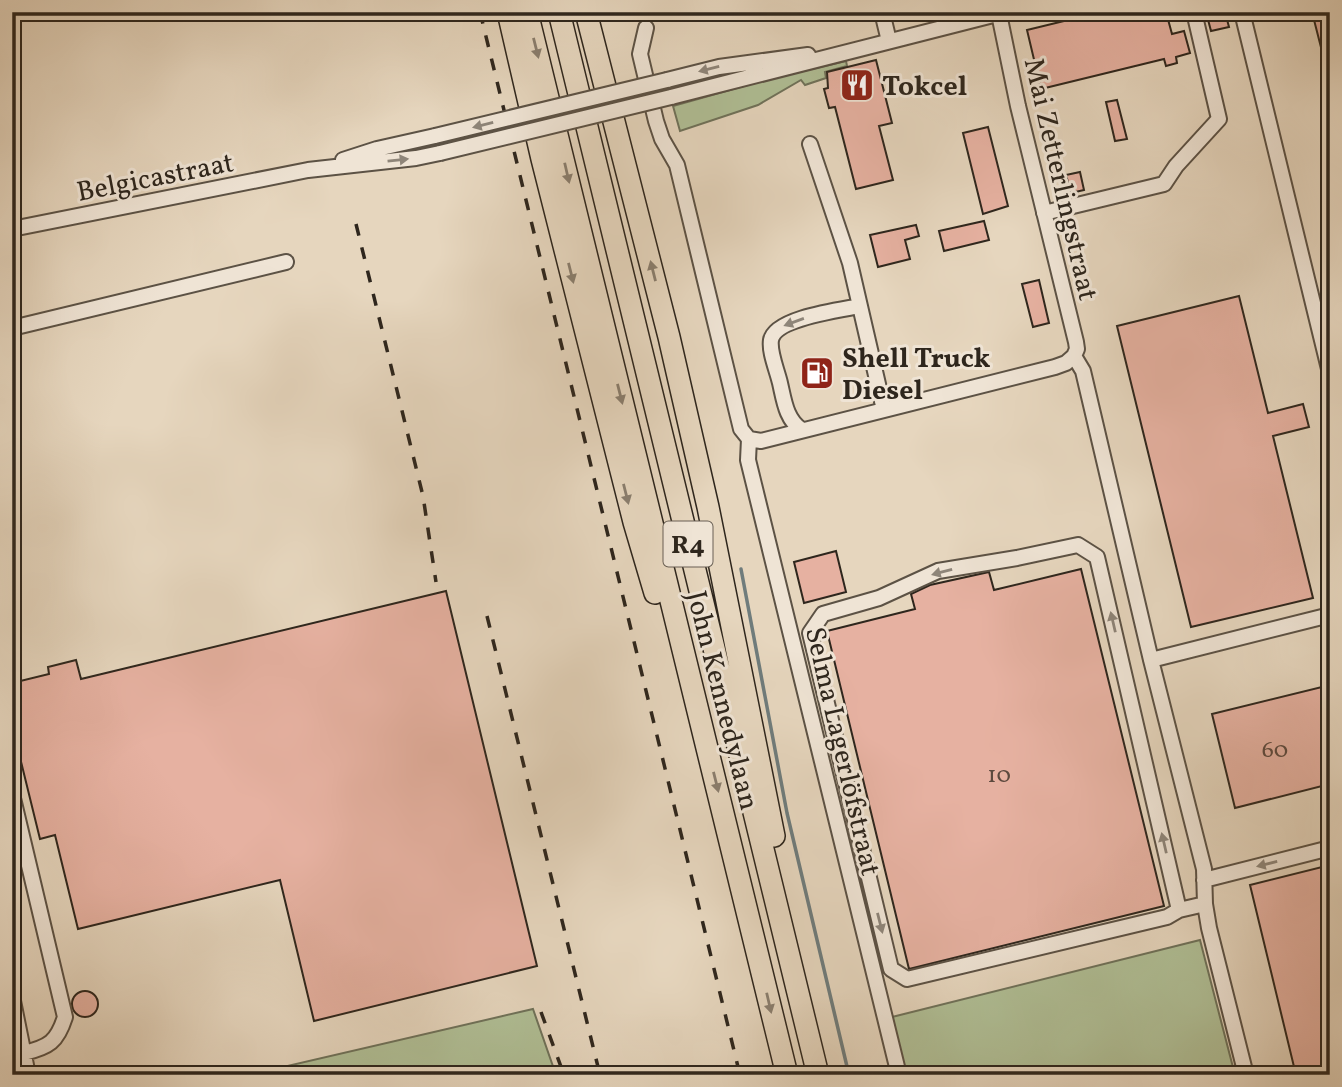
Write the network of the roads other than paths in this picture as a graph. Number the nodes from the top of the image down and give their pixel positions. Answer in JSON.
{"nodes":[{"id":1,"x":508,"y":12,"type":"edge"},
{"id":2,"x":527,"y":12,"type":"edge"},
{"id":3,"x":559,"y":12,"type":"edge"},
{"id":4,"x":572,"y":12,"type":"edge"},
{"id":5,"x":586,"y":12,"type":"edge"},
{"id":6,"x":882,"y":12,"type":"edge"},
{"id":7,"x":1194,"y":12,"type":"edge"},
{"id":8,"x":1242,"y":12,"type":"edge"},
{"id":9,"x":1002,"y":13,"type":"edge"},
{"id":10,"x":646,"y":28,"type":"dead end"},
{"id":11,"x":889,"y":41,"type":"junction"},
{"id":12,"x":607,"y":96,"type":"junction"},
{"id":13,"x":533,"y":122,"type":"junction"},
{"id":14,"x":810,"y":144,"type":"dead end"},
{"id":15,"x":308,"y":170,"type":"junction"},
{"id":16,"x":1044,"y":213,"type":"junction"},
{"id":17,"x":12,"y":229,"type":"edge"},
{"id":18,"x":286,"y":262,"type":"dead end"},
{"id":19,"x":860,"y":306,"type":"junction"},
{"id":20,"x":12,"y":328,"type":"edge"},
{"id":21,"x":1074,"y":356,"type":"junction"},
{"id":22,"x":1330,"y":373,"type":"edge"},
{"id":23,"x":884,"y":410,"type":"junction"},
{"id":24,"x":802,"y":430,"type":"junction"},
{"id":25,"x":749,"y":439,"type":"junction"},
{"id":26,"x":1330,"y":615,"type":"edge"},
{"id":27,"x":1151,"y":660,"type":"junction"},
{"id":28,"x":705,"y":740,"type":"junction"},
{"id":29,"x":12,"y":794,"type":"edge"},
{"id":30,"x":1330,"y":848,"type":"edge"},
{"id":31,"x":777,"y":852,"type":"junction"},
{"id":32,"x":1204,"y":880,"type":"junction"},
{"id":33,"x":1205,"y":904,"type":"junction"},
{"id":34,"x":1180,"y":910,"type":"junction"},
{"id":35,"x":12,"y":996,"type":"edge"},
{"id":36,"x":24,"y":1053,"type":"junction"},
{"id":37,"x":28,"y":1075,"type":"edge"},
{"id":38,"x":787,"y":1075,"type":"edge"},
{"id":39,"x":818,"y":1075,"type":"edge"},
{"id":40,"x":830,"y":1075,"type":"edge"},
{"id":41,"x":898,"y":1075,"type":"edge"},
{"id":42,"x":1246,"y":1075,"type":"edge"}],
"edges":[{"from":1,"to":13,"type":"highway"},
{"from":2,"to":28,"type":"highway","name":"John Kennedylaan","number":"R4","one_way":true},
{"from":3,"to":39,"type":"highway","name":"John Kennedylaan","number":"R4"},
{"from":4,"to":31,"type":"highway","name":"John Kennedylaan","number":"R4"},
{"from":5,"to":12,"type":"highway"},
{"from":6,"to":11,"type":"street"},
{"from":7,"to":16,"type":"street"},
{"from":8,"to":22,"type":"street"},
{"from":9,"to":11,"type":"street"},
{"from":9,"to":16,"type":"street","name":"Mai Zetterlingstraat"},
{"from":10,"to":25,"type":"street","name":"Selma Lagerlöfstraat"},
{"from":11,"to":12,"type":"street","one_way":true,"bridge":true},
{"from":11,"to":12,"type":"street","bridge":true},
{"from":12,"to":13,"type":"street","bridge":true},
{"from":31,"to":12,"type":"highway","one_way":true},
{"from":13,"to":15,"type":"street","name":"Belgicastraat","one_way":true,"bridge":true},
{"from":15,"to":13,"type":"street","name":"Belgicastraat","one_way":true,"bridge":true},
{"from":13,"to":28,"type":"highway","number":"R4","one_way":true},
{"from":14,"to":19,"type":"street"},
{"from":15,"to":17,"type":"street","name":"Belgicastraat"},
{"from":16,"to":21,"type":"street","name":"Mai Zetterlingstraat"},
{"from":18,"to":20,"type":"street"},
{"from":19,"to":23,"type":"street"},
{"from":19,"to":24,"type":"street","one_way":true},
{"from":21,"to":23,"type":"street"},
{"from":21,"to":27,"type":"street","name":"Mai Zetterlingstraat"},
{"from":23,"to":24,"type":"street"},
{"from":24,"to":25,"type":"street"},
{"from":25,"to":41,"type":"street","name":"Selma Lagerlöfstraat"},
{"from":26,"to":27,"type":"street"},
{"from":27,"to":32,"type":"street","name":"Mai Zetterlingstraat"},
{"from":28,"to":38,"type":"highway","name":"John Kennedylaan","number":"R4","one_way":true},
{"from":29,"to":36,"type":"street"},
{"from":30,"to":32,"type":"street","one_way":true},
{"from":31,"to":40,"type":"highway","name":"John Kennedylaan","number":"R4"},
{"from":32,"to":33,"type":"street","name":"Mai Zetterlingstraat"},
{"from":33,"to":34,"type":"street"},
{"from":33,"to":42,"type":"street","name":"Mai Zetterlingstraat"},
{"from":34,"to":34,"type":"street","one_way":true},
{"from":35,"to":36,"type":"street"},
{"from":36,"to":37,"type":"street"}]}
